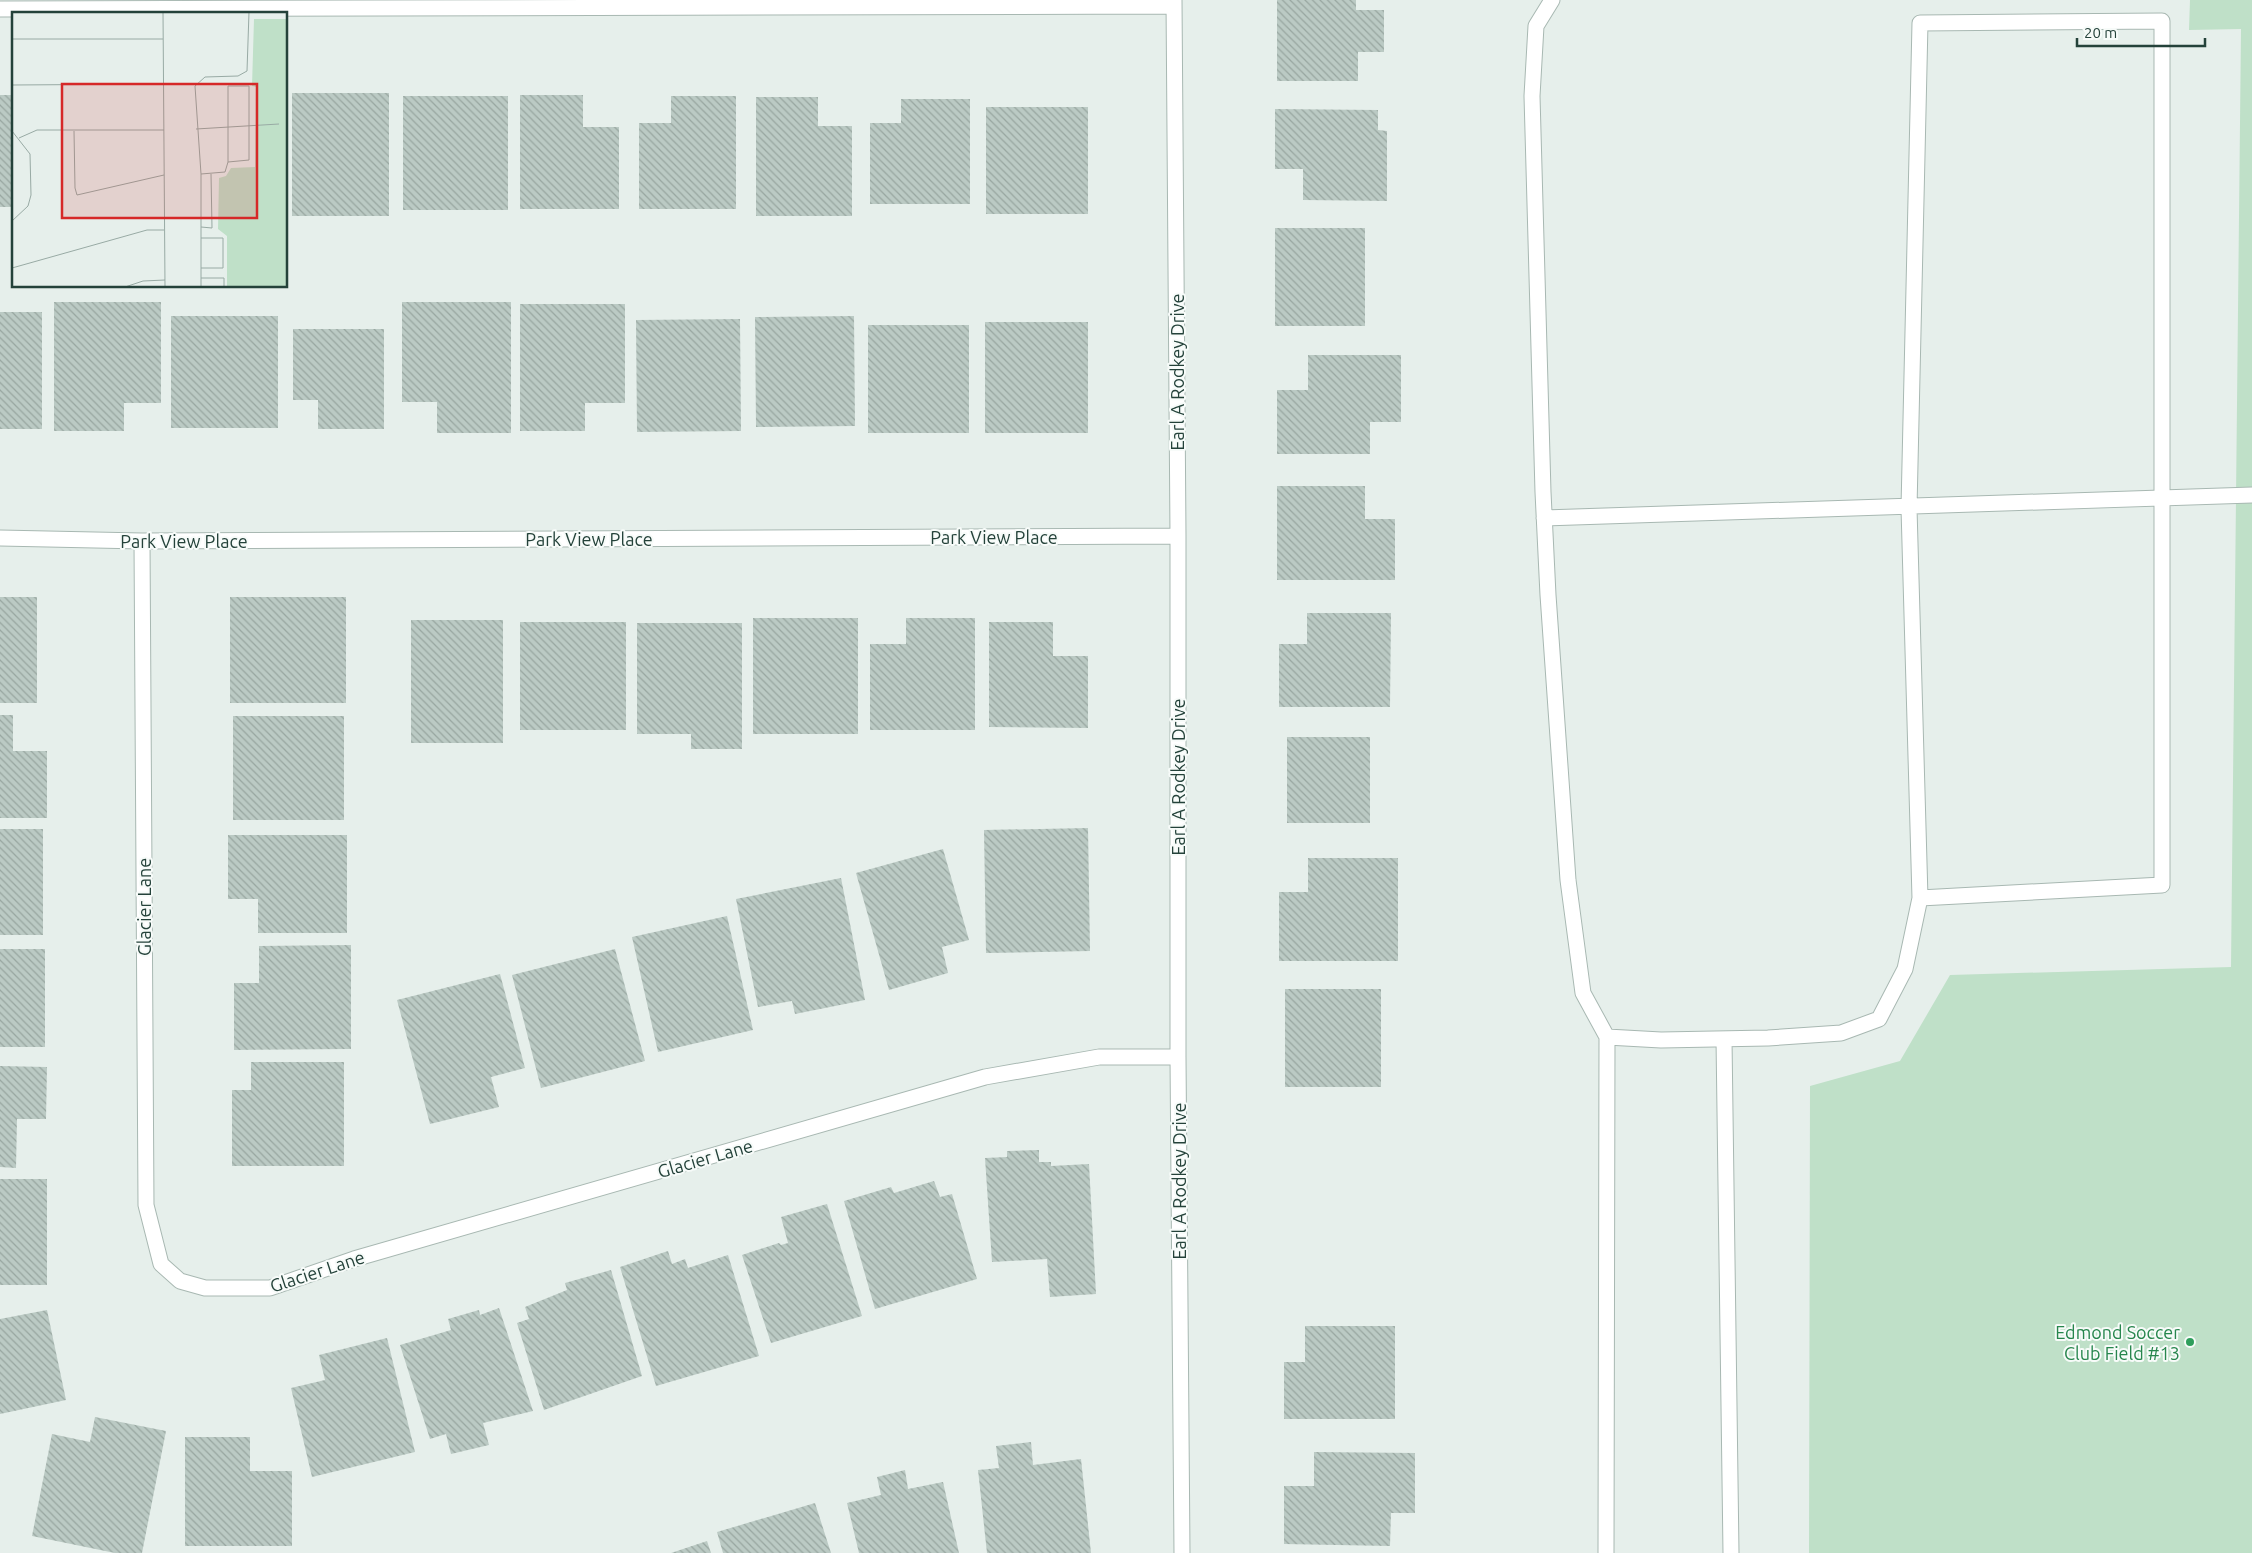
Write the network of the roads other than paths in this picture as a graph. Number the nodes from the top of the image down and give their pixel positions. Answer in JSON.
{"nodes":[{"id":1,"x":1552,"y":0,"type":"edge"},
{"id":2,"x":1174,"y":3,"type":"edge"},
{"id":3,"x":0,"y":8,"type":"edge"},
{"id":4,"x":2252,"y":495,"type":"edge"},
{"id":5,"x":2161,"y":498,"type":"junction"},
{"id":6,"x":1909,"y":508,"type":"junction"},
{"id":7,"x":1544,"y":518,"type":"junction"},
{"id":8,"x":1178,"y":536,"type":"junction"},
{"id":9,"x":0,"y":538,"type":"edge"},
{"id":10,"x":142,"y":541,"type":"junction"},
{"id":11,"x":1920,"y":898,"type":"junction"},
{"id":12,"x":1608,"y":1038,"type":"junction"},
{"id":13,"x":1724,"y":1039,"type":"junction"},
{"id":14,"x":1178,"y":1057,"type":"junction"},
{"id":15,"x":1182,"y":1553,"type":"edge"},
{"id":16,"x":1606,"y":1553,"type":"edge"},
{"id":17,"x":1731,"y":1553,"type":"edge"}],
"edges":[{"from":1,"to":7,"type":"street"},
{"from":2,"to":3,"type":"street"},
{"from":2,"to":8,"type":"street","name":"Earl A Rodkey Drive"},
{"from":4,"to":5,"type":"street"},
{"from":5,"to":6,"type":"street"},
{"from":5,"to":6,"type":"street"},
{"from":5,"to":11,"type":"street"},
{"from":6,"to":7,"type":"street"},
{"from":6,"to":11,"type":"street"},
{"from":7,"to":12,"type":"street"},
{"from":8,"to":10,"type":"street","name":"Park View Place"},
{"from":8,"to":14,"type":"street","name":"Earl A Rodkey Drive"},
{"from":9,"to":10,"type":"street","name":"Park View Place"},
{"from":10,"to":14,"type":"street","name":"Glacier Lane"},
{"from":11,"to":13,"type":"street"},
{"from":12,"to":13,"type":"street"},
{"from":12,"to":16,"type":"street"},
{"from":13,"to":17,"type":"street"},
{"from":14,"to":15,"type":"street","name":"Earl A Rodkey Drive"}]}
